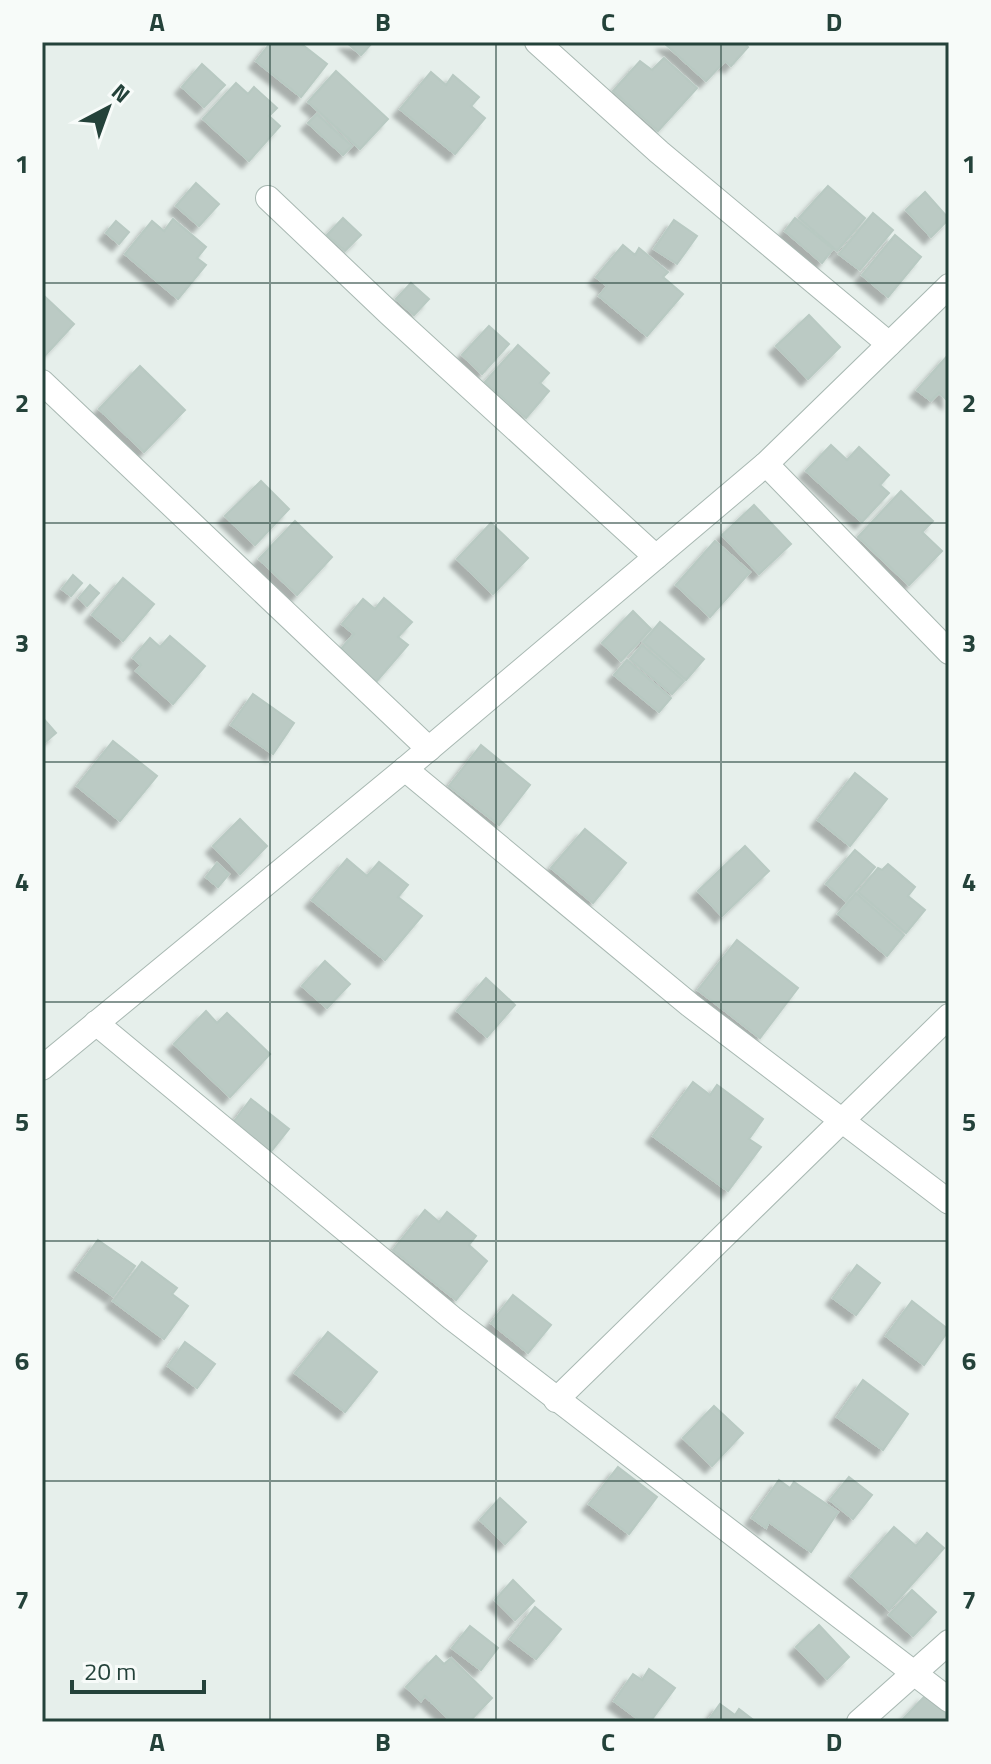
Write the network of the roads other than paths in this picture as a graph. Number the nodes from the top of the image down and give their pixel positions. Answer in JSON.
{"nodes":[{"id":1,"x":537,"y":42,"type":"edge"},
{"id":2,"x":268,"y":198,"type":"dead end"},
{"id":3,"x":949,"y":286,"type":"edge"},
{"id":4,"x":889,"y":344,"type":"junction"},
{"id":5,"x":42,"y":382,"type":"edge"},
{"id":6,"x":766,"y":464,"type":"junction"},
{"id":7,"x":656,"y":557,"type":"junction"},
{"id":8,"x":949,"y":652,"type":"edge"},
{"id":9,"x":429,"y":749,"type":"junction"},
{"id":10,"x":405,"y":769,"type":"junction"},
{"id":11,"x":949,"y":1016,"type":"edge"},
{"id":12,"x":96,"y":1023,"type":"junction"},
{"id":13,"x":42,"y":1068,"type":"edge"},
{"id":14,"x":841,"y":1119,"type":"junction"},
{"id":15,"x":949,"y":1202,"type":"edge"},
{"id":16,"x":556,"y":1400,"type":"junction"},
{"id":17,"x":949,"y":1642,"type":"edge"},
{"id":18,"x":913,"y":1673,"type":"junction"},
{"id":19,"x":949,"y":1700,"type":"edge"},
{"id":20,"x":859,"y":1722,"type":"edge"}],
"edges":[{"from":1,"to":4,"type":"street"},
{"from":2,"to":7,"type":"street"},
{"from":3,"to":4,"type":"street"},
{"from":4,"to":6,"type":"street"},
{"from":5,"to":9,"type":"street"},
{"from":6,"to":7,"type":"street"},
{"from":6,"to":8,"type":"street"},
{"from":7,"to":9,"type":"street"},
{"from":9,"to":10,"type":"street"},
{"from":10,"to":12,"type":"street"},
{"from":10,"to":14,"type":"street"},
{"from":11,"to":14,"type":"street"},
{"from":12,"to":13,"type":"street"},
{"from":12,"to":16,"type":"street"},
{"from":14,"to":15,"type":"street"},
{"from":14,"to":16,"type":"street"},
{"from":16,"to":18,"type":"street"},
{"from":17,"to":18,"type":"street"},
{"from":18,"to":19,"type":"street"},
{"from":18,"to":20,"type":"street"}]}
